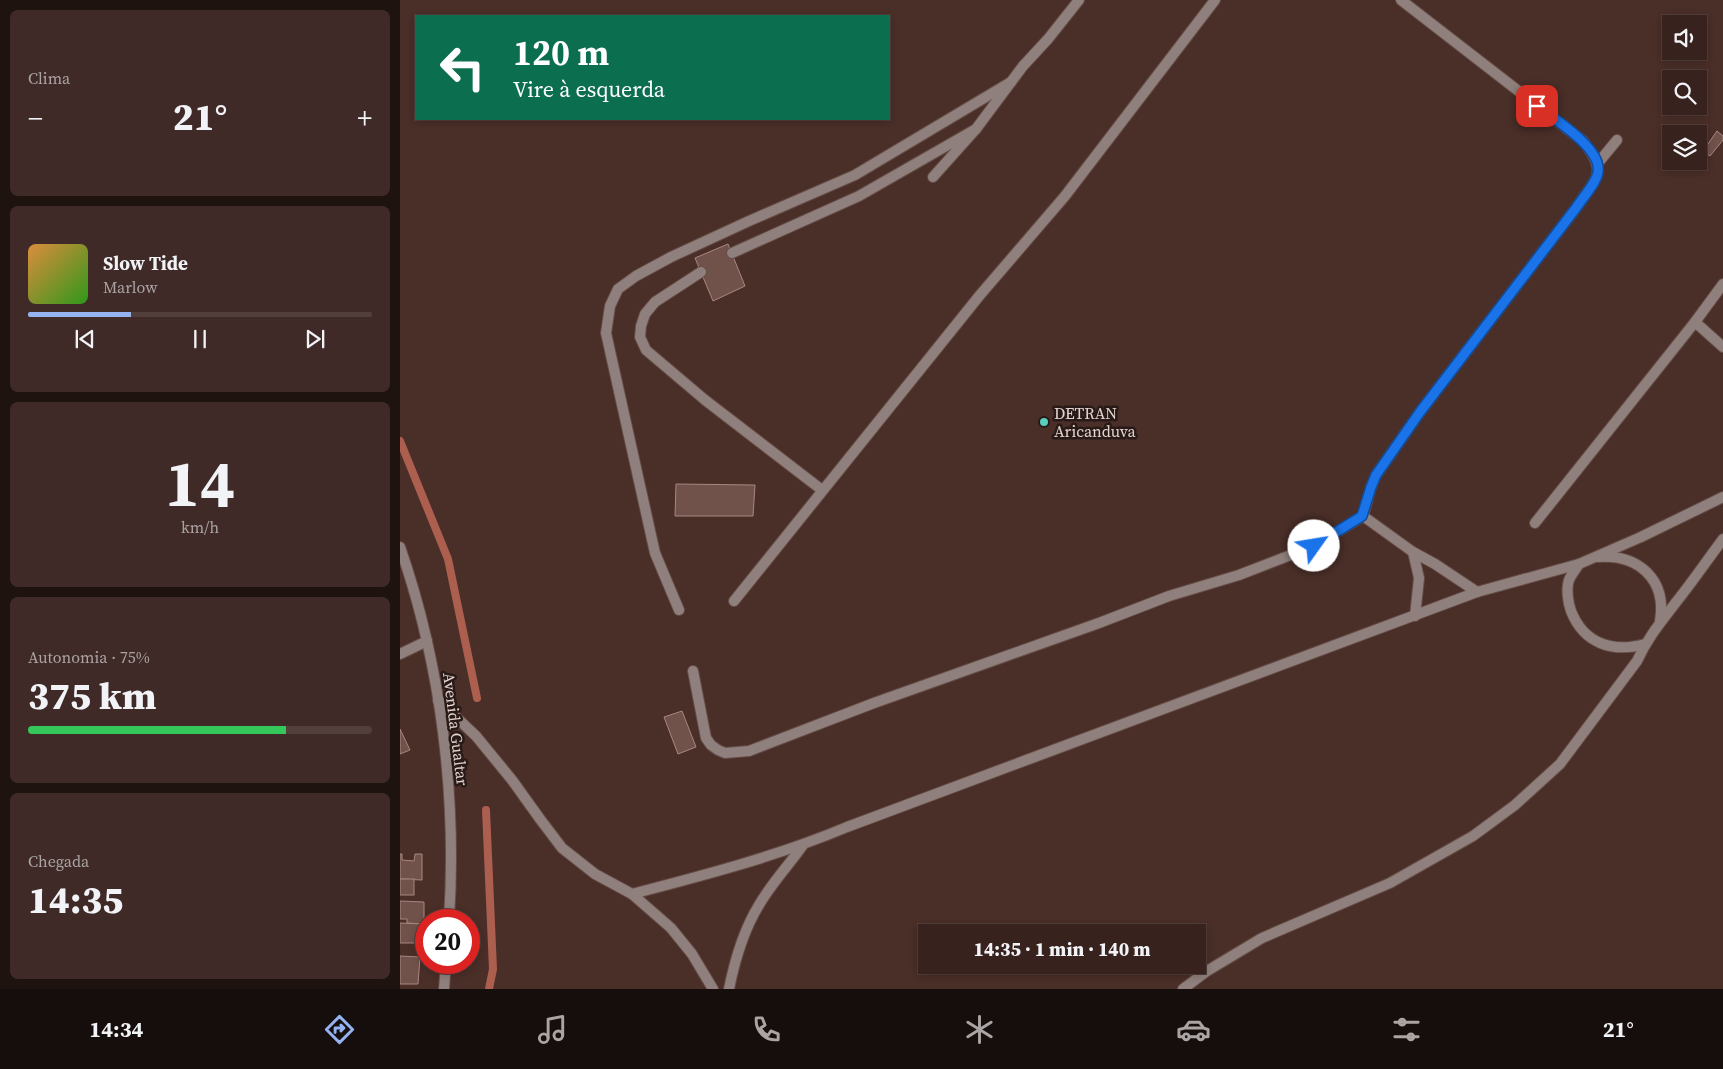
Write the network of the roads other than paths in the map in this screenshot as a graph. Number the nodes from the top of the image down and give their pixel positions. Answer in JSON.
{"nodes":[{"id":1,"x":1078,"y":0,"type":"edge"},
{"id":2,"x":1215,"y":0,"type":"edge"},
{"id":3,"x":1401,"y":0,"type":"edge"},
{"id":4,"x":1011,"y":82,"type":"junction"},
{"id":5,"x":976,"y":129,"type":"junction"},
{"id":6,"x":1617,"y":140,"type":"dead end"},
{"id":7,"x":1598,"y":163,"type":"junction"},
{"id":8,"x":933,"y":177,"type":"dead end"},
{"id":9,"x":732,"y":253,"type":"dead end"},
{"id":10,"x":701,"y":272,"type":"dead end"},
{"id":11,"x":1723,"y":284,"type":"edge"},
{"id":12,"x":1695,"y":322,"type":"junction"},
{"id":13,"x":1723,"y":347,"type":"edge"},
{"id":14,"x":822,"y":490,"type":"junction"},
{"id":15,"x":1723,"y":497,"type":"edge"},
{"id":16,"x":1362,"y":516,"type":"junction"},
{"id":17,"x":1535,"y":523,"type":"dead end"},
{"id":18,"x":1723,"y":538,"type":"edge"},
{"id":19,"x":400,"y":547,"type":"edge"},
{"id":20,"x":1414,"y":552,"type":"junction"},
{"id":21,"x":1590,"y":558,"type":"junction"},
{"id":22,"x":1579,"y":564,"type":"junction"},
{"id":23,"x":1477,"y":592,"type":"junction"},
{"id":24,"x":734,"y":601,"type":"dead end"},
{"id":25,"x":679,"y":610,"type":"dead end"},
{"id":26,"x":1415,"y":616,"type":"junction"},
{"id":27,"x":1659,"y":622,"type":"junction"},
{"id":28,"x":427,"y":641,"type":"junction"},
{"id":29,"x":1645,"y":644,"type":"junction"},
{"id":30,"x":400,"y":654,"type":"edge"},
{"id":31,"x":694,"y":671,"type":"dead end"},
{"id":32,"x":438,"y":700,"type":"junction"},
{"id":33,"x":803,"y":845,"type":"junction"},
{"id":34,"x":632,"y":894,"type":"junction"},
{"id":35,"x":449,"y":909,"type":"edge"},
{"id":36,"x":445,"y":974,"type":"edge"},
{"id":37,"x":444,"y":989,"type":"edge"},
{"id":38,"x":713,"y":989,"type":"edge"},
{"id":39,"x":729,"y":989,"type":"edge"},
{"id":40,"x":1183,"y":989,"type":"edge"}],
"edges":[{"from":1,"to":4,"type":"street"},
{"from":2,"to":14,"type":"street"},
{"from":3,"to":7,"type":"street"},
{"from":4,"to":5,"type":"street"},
{"from":4,"to":25,"type":"street"},
{"from":5,"to":8,"type":"street"},
{"from":5,"to":9,"type":"street"},
{"from":6,"to":7,"type":"street"},
{"from":7,"to":16,"type":"street"},
{"from":10,"to":14,"type":"street"},
{"from":11,"to":12,"type":"street"},
{"from":12,"to":13,"type":"street"},
{"from":12,"to":17,"type":"street"},
{"from":14,"to":24,"type":"street"},
{"from":15,"to":21,"type":"street"},
{"from":16,"to":20,"type":"street"},
{"from":16,"to":31,"type":"street"},
{"from":18,"to":27,"type":"street"},
{"from":19,"to":28,"type":"street","name":"Avenida Gualtar"},
{"from":20,"to":23,"type":"street"},
{"from":20,"to":26,"type":"street"},
{"from":21,"to":22,"type":"street"},
{"from":21,"to":27,"type":"street"},
{"from":22,"to":23,"type":"street"},
{"from":22,"to":29,"type":"street"},
{"from":23,"to":26,"type":"street"},
{"from":26,"to":33,"type":"street"},
{"from":27,"to":29,"type":"street"},
{"from":28,"to":30,"type":"street"},
{"from":28,"to":32,"type":"street","name":"Avenida Gualtar"},
{"from":29,"to":40,"type":"street"},
{"from":32,"to":34,"type":"street"},
{"from":32,"to":35,"type":"street","name":"Avenida Gualtar"},
{"from":33,"to":34,"type":"street"},
{"from":33,"to":39,"type":"street"},
{"from":34,"to":38,"type":"street"},
{"from":36,"to":37,"type":"street"}]}
